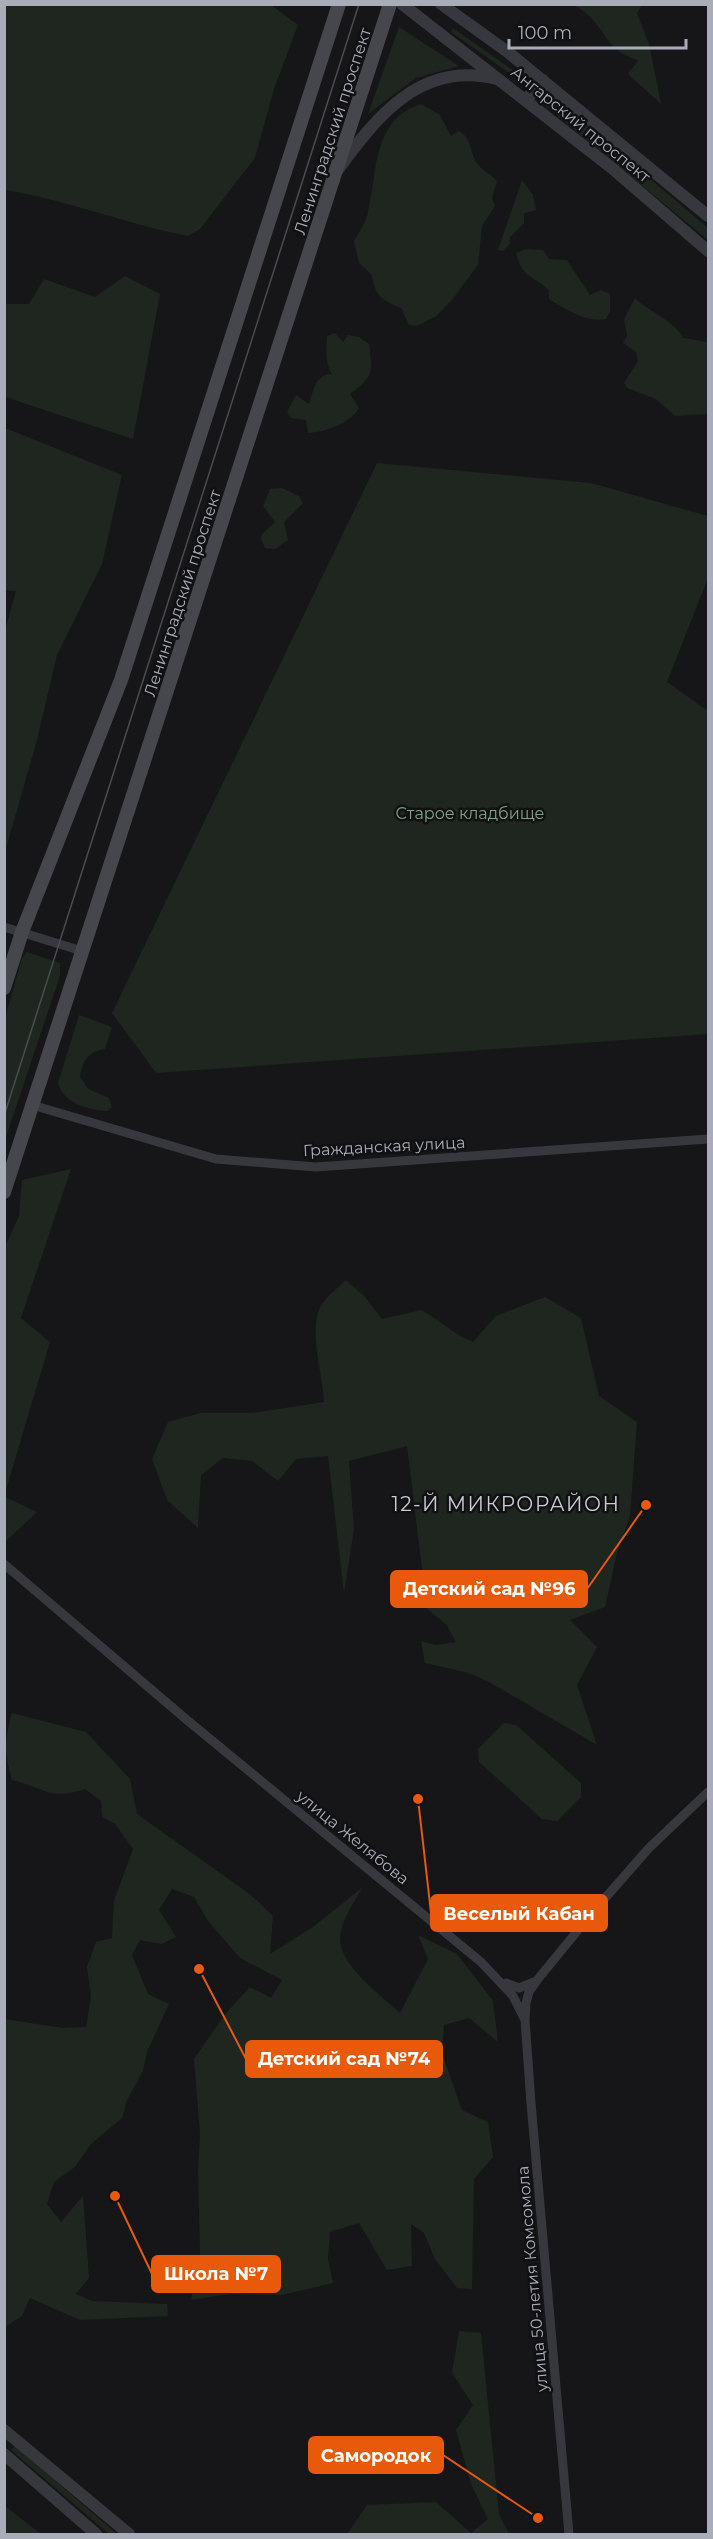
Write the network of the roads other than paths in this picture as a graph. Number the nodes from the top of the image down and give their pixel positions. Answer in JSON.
{"nodes":[{"id":1,"x":339,"y":4,"type":"edge"},
{"id":2,"x":390,"y":4,"type":"edge"},
{"id":3,"x":402,"y":4,"type":"edge"},
{"id":4,"x":441,"y":4,"type":"edge"},
{"id":5,"x":501,"y":80,"type":"junction"},
{"id":6,"x":543,"y":80,"type":"junction"},
{"id":7,"x":526,"y":100,"type":"junction"},
{"id":8,"x":337,"y":172,"type":"junction"},
{"id":9,"x":708,"y":216,"type":"edge"},
{"id":10,"x":708,"y":251,"type":"edge"},
{"id":11,"x":4,"y":927,"type":"edge"},
{"id":12,"x":22,"y":932,"type":"junction"},
{"id":13,"x":82,"y":951,"type":"junction"},
{"id":14,"x":4,"y":988,"type":"edge"},
{"id":15,"x":32,"y":1105,"type":"junction"},
{"id":16,"x":708,"y":1139,"type":"edge"},
{"id":17,"x":4,"y":1192,"type":"edge"},
{"id":18,"x":4,"y":1564,"type":"edge"},
{"id":19,"x":708,"y":1792,"type":"edge"},
{"id":20,"x":494,"y":1974,"type":"junction"},
{"id":21,"x":538,"y":1979,"type":"junction"},
{"id":22,"x":525,"y":2020,"type":"junction"},
{"id":23,"x":5,"y":2431,"type":"edge"},
{"id":24,"x":4,"y":2454,"type":"edge"},
{"id":25,"x":96,"y":2535,"type":"edge"},
{"id":26,"x":129,"y":2535,"type":"edge"},
{"id":27,"x":569,"y":2535,"type":"edge"}],
"edges":[{"from":1,"to":12,"type":"main road","name":"Ленинградский проспект"},
{"from":2,"to":8,"type":"main road","name":"Ленинградский проспект"},
{"from":3,"to":5,"type":"street","name":"Ангарский проспект"},
{"from":4,"to":6,"type":"street","name":"Ангарский проспект"},
{"from":5,"to":7,"type":"street","name":"Ангарский проспект"},
{"from":5,"to":8,"type":"street"},
{"from":6,"to":7,"type":"street"},
{"from":6,"to":9,"type":"street","name":"Ангарский проспект"},
{"from":7,"to":10,"type":"street","name":"Ангарский проспект"},
{"from":8,"to":13,"type":"main road","name":"Ленинградский проспект"},
{"from":11,"to":12,"type":"street"},
{"from":12,"to":13,"type":"street"},
{"from":12,"to":14,"type":"main road","name":"Ленинградский проспект"},
{"from":13,"to":15,"type":"main road","name":"Ленинградский проспект"},
{"from":15,"to":16,"type":"street","name":"Гражданская улица"},
{"from":15,"to":17,"type":"main road","name":"Ленинградский проспект"},
{"from":18,"to":20,"type":"street","name":"улица Желябова"},
{"from":19,"to":21,"type":"street"},
{"from":20,"to":21,"type":"street"},
{"from":20,"to":22,"type":"street","name":"улица Желябова"},
{"from":21,"to":22,"type":"street"},
{"from":22,"to":27,"type":"street","name":"улица 50-летия Комсомола"},
{"from":23,"to":26,"type":"street"},
{"from":24,"to":25,"type":"street"}]}
